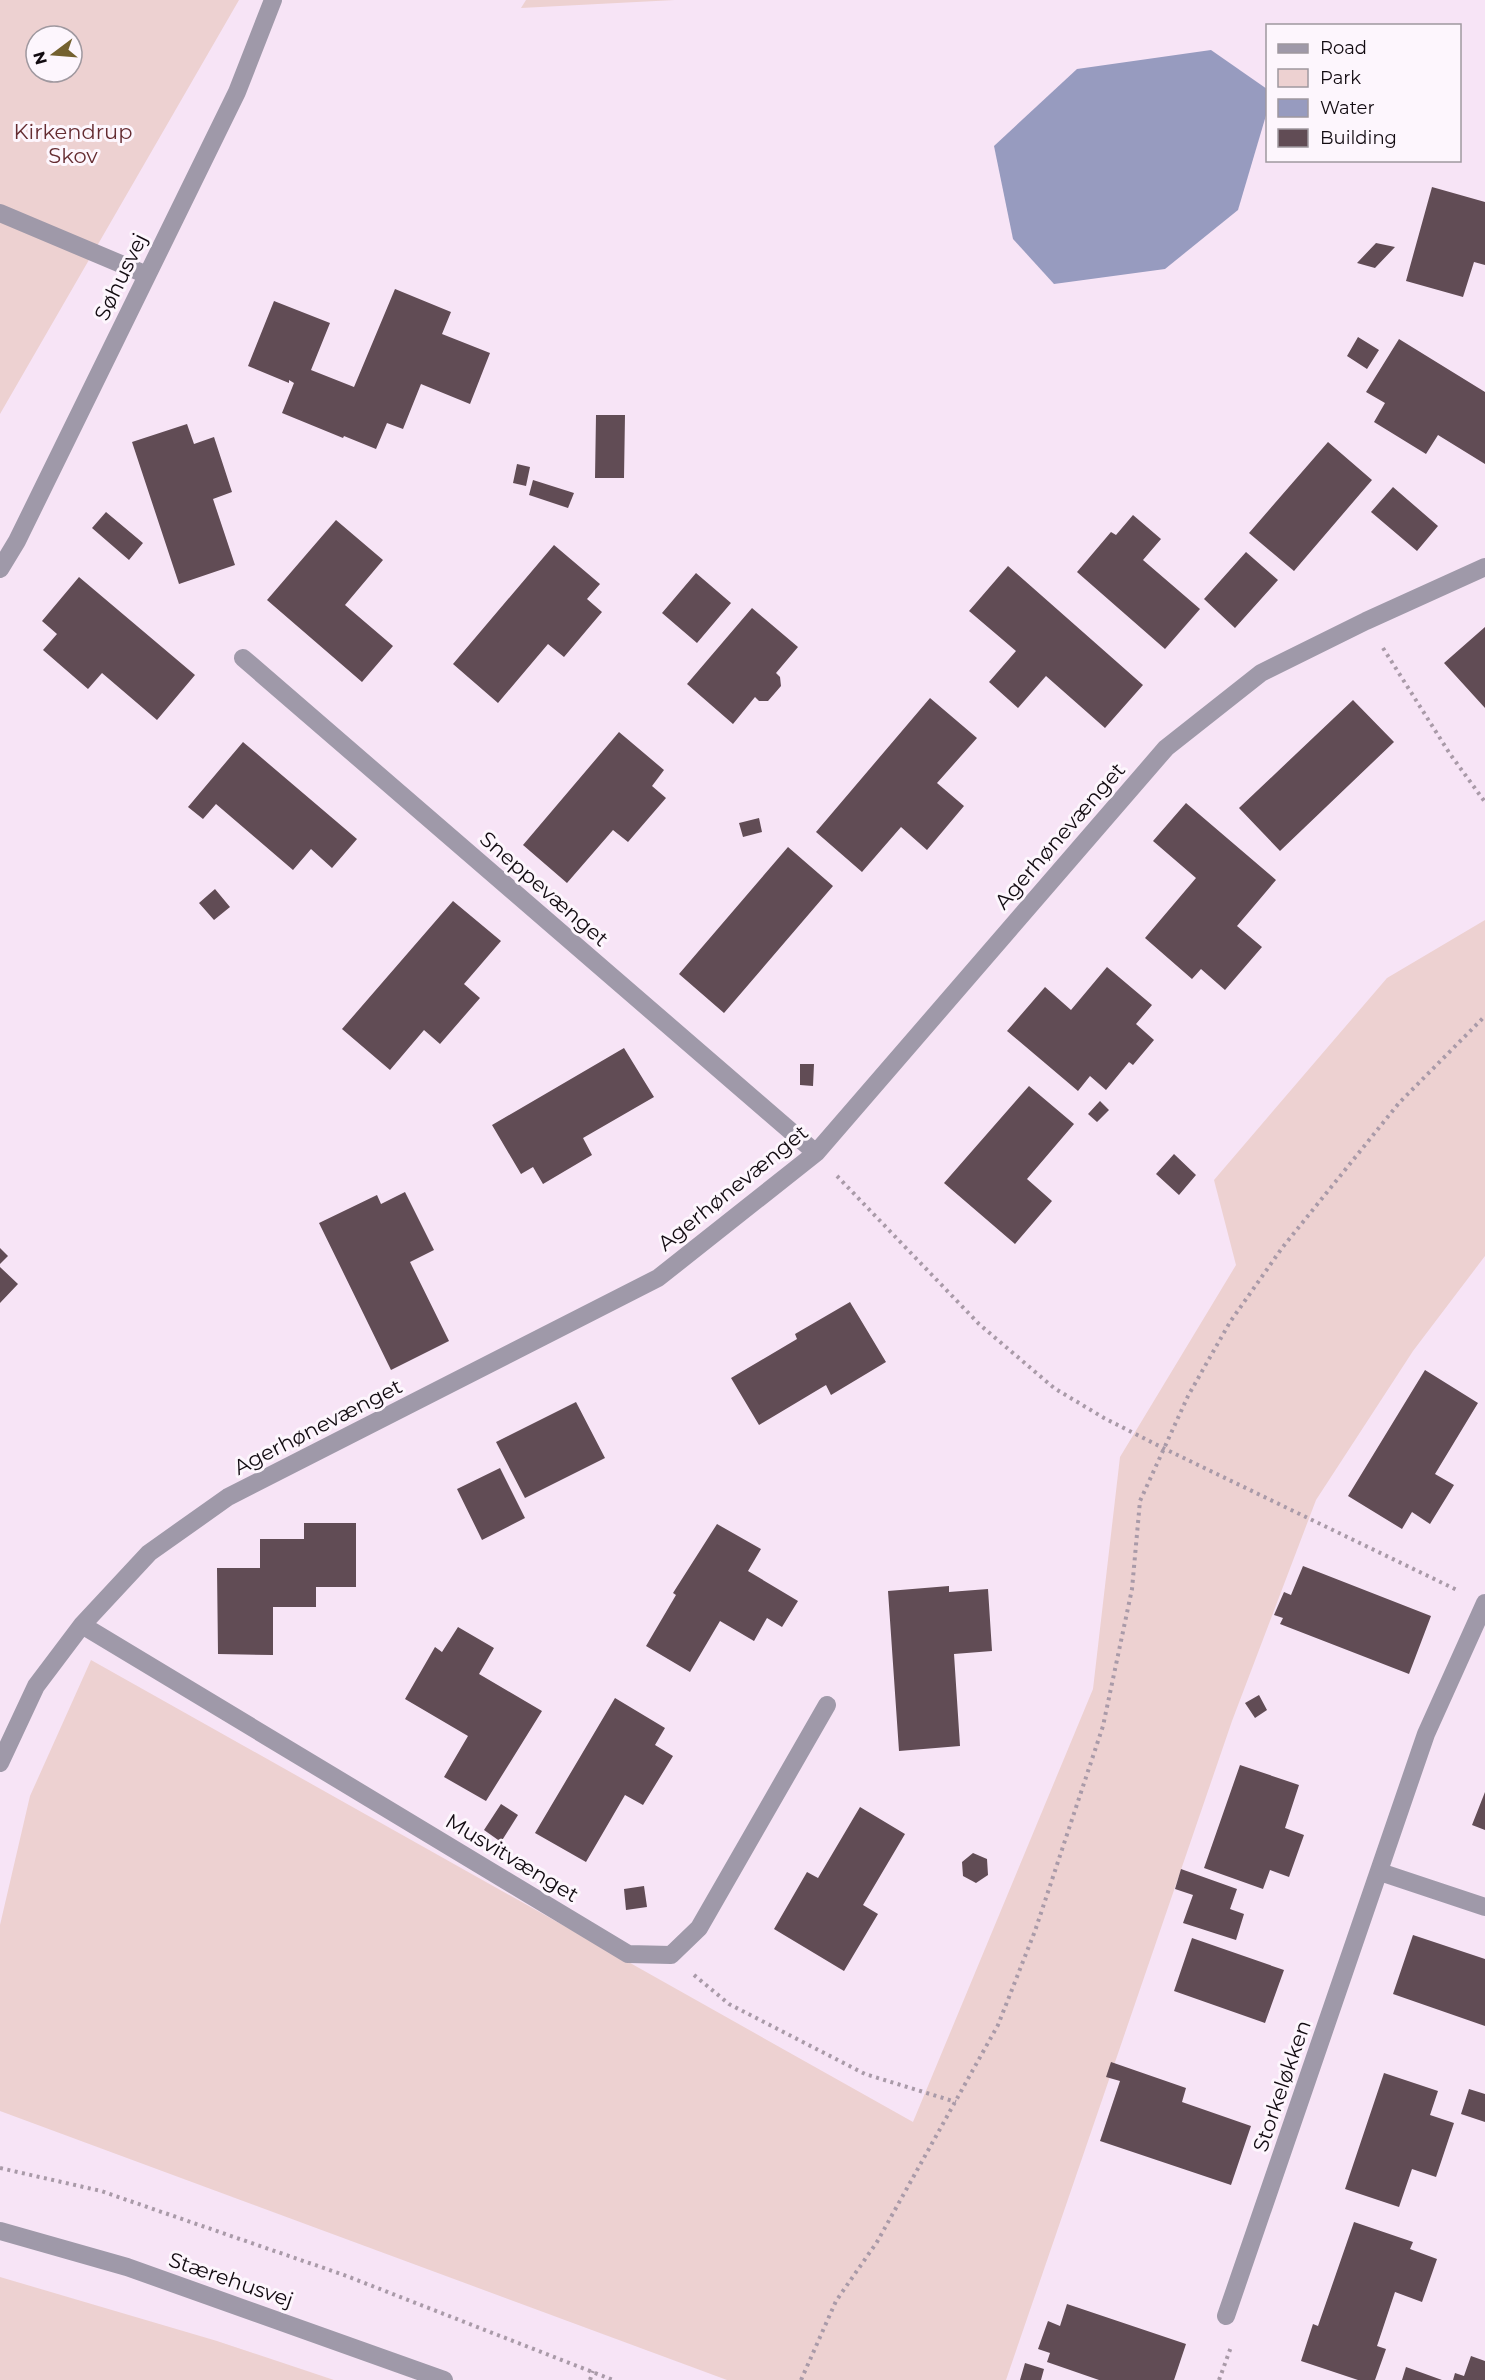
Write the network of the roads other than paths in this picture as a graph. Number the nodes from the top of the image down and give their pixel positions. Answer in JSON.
{"nodes":[{"id":1,"x":273,"y":0,"type":"edge"},
{"id":2,"x":0,"y":213,"type":"edge"},
{"id":3,"x":147,"y":275,"type":"junction"},
{"id":4,"x":1485,"y":567,"type":"edge"},
{"id":5,"x":0,"y":569,"type":"edge"},
{"id":6,"x":243,"y":658,"type":"dead end"},
{"id":7,"x":816,"y":1153,"type":"junction"},
{"id":8,"x":1485,"y":1603,"type":"edge"},
{"id":9,"x":82,"y":1625,"type":"junction"},
{"id":10,"x":827,"y":1705,"type":"dead end"},
{"id":11,"x":0,"y":1763,"type":"edge"},
{"id":12,"x":1380,"y":1872,"type":"junction"},
{"id":13,"x":1485,"y":1907,"type":"edge"},
{"id":14,"x":0,"y":2231,"type":"edge"},
{"id":15,"x":1226,"y":2316,"type":"dead end"},
{"id":16,"x":444,"y":2380,"type":"edge"}],
"edges":[{"from":1,"to":3,"type":"street","name":"Søhusvej"},
{"from":2,"to":3,"type":"street"},
{"from":3,"to":5,"type":"street","name":"Søhusvej"},
{"from":4,"to":7,"type":"street","name":"Agerhønevænget"},
{"from":6,"to":7,"type":"street","name":"Sneppevænget"},
{"from":7,"to":9,"type":"street","name":"Agerhønevænget"},
{"from":8,"to":12,"type":"street","name":"Storkeløkken"},
{"from":9,"to":10,"type":"street","name":"Musvitvænget"},
{"from":9,"to":11,"type":"street","name":"Agerhønevænget"},
{"from":12,"to":13,"type":"street"},
{"from":12,"to":15,"type":"street","name":"Storkeløkken"},
{"from":14,"to":16,"type":"street","name":"Stærehusvej"}]}
